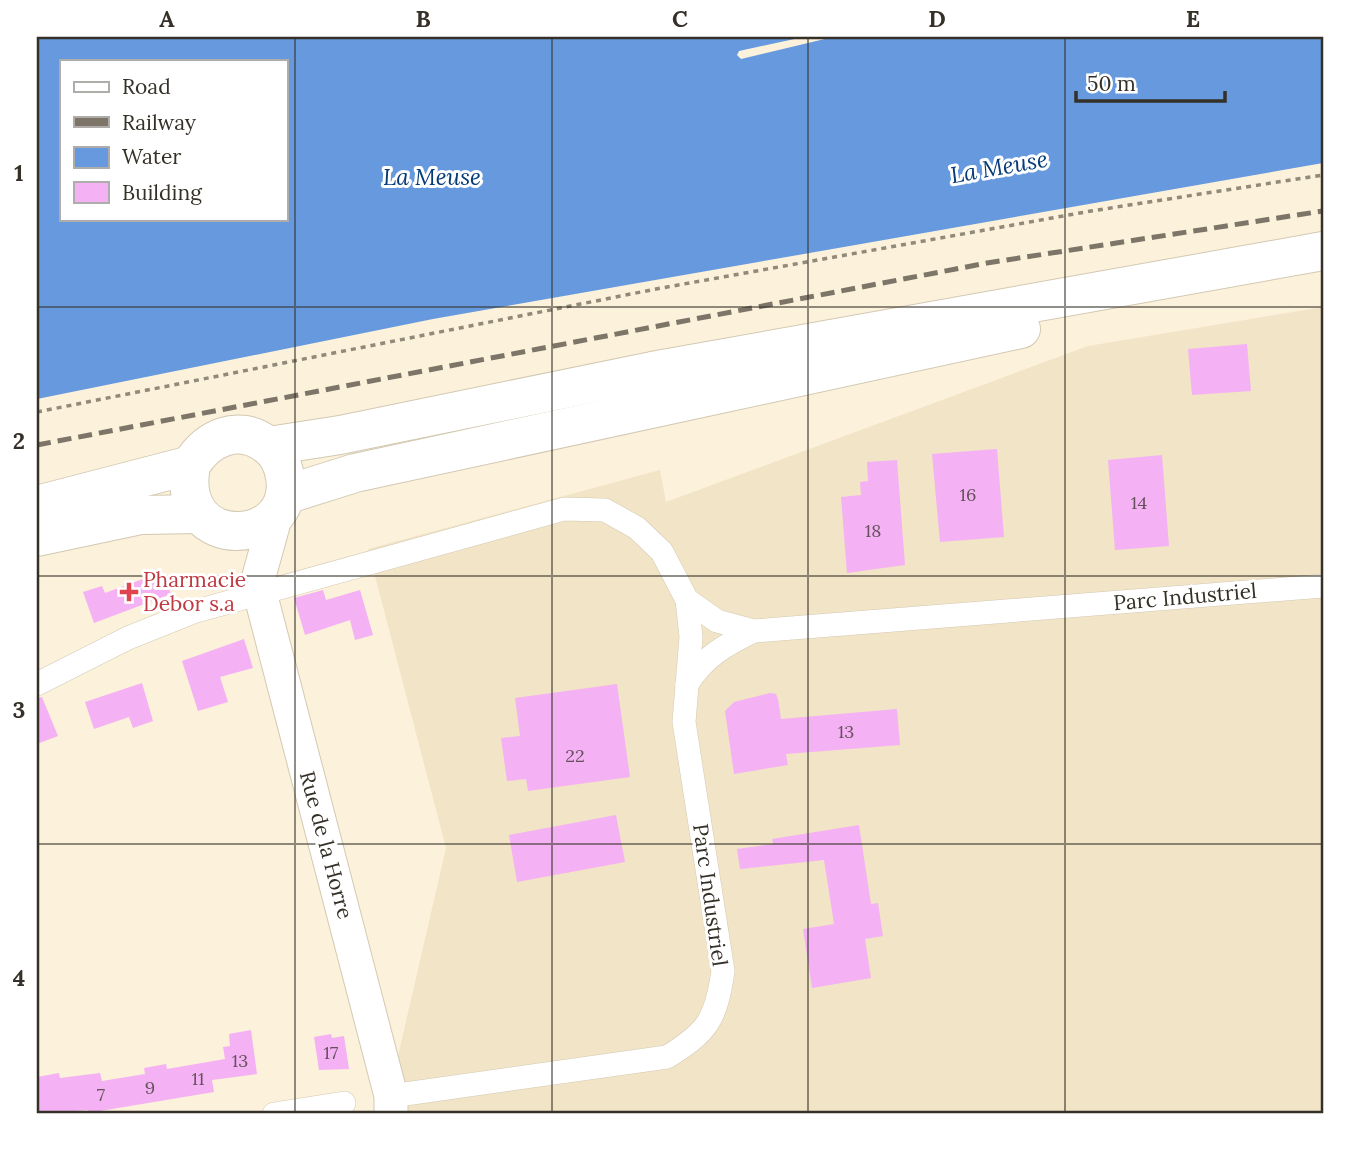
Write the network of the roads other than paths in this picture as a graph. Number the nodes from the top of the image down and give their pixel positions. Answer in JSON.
{"nodes":[{"id":1,"x":1323,"y":251,"type":"edge"},
{"id":2,"x":1323,"y":276,"type":"edge"},
{"id":3,"x":269,"y":446,"type":"junction"},
{"id":4,"x":191,"y":466,"type":"junction"},
{"id":5,"x":281,"y":503,"type":"junction"},
{"id":6,"x":37,"y":505,"type":"edge"},
{"id":7,"x":210,"y":522,"type":"junction"},
{"id":8,"x":37,"y":537,"type":"edge"},
{"id":9,"x":259,"y":584,"type":"junction"},
{"id":10,"x":1323,"y":586,"type":"edge"},
{"id":11,"x":687,"y":600,"type":"junction"},
{"id":12,"x":754,"y":631,"type":"junction"},
{"id":13,"x":37,"y":684,"type":"edge"},
{"id":14,"x":687,"y":684,"type":"junction"},
{"id":15,"x":344,"y":1104,"type":"dead end"},
{"id":16,"x":391,"y":1105,"type":"edge"},
{"id":17,"x":274,"y":1114,"type":"edge"}],
"edges":[{"from":1,"to":3,"type":"highway"},
{"from":2,"to":5,"type":"highway"},
{"from":3,"to":4,"type":"highway"},
{"from":3,"to":5,"type":"highway"},
{"from":4,"to":6,"type":"highway"},
{"from":4,"to":7,"type":"highway"},
{"from":5,"to":7,"type":"highway"},
{"from":5,"to":9,"type":"street"},
{"from":7,"to":8,"type":"highway"},
{"from":7,"to":9,"type":"street"},
{"from":9,"to":11,"type":"street","name":"Parc Industriel"},
{"from":9,"to":13,"type":"street","name":"Parc Industriel"},
{"from":9,"to":16,"type":"street","name":"Rue de la Horre"},
{"from":10,"to":12,"type":"street","name":"Parc Industriel"},
{"from":11,"to":12,"type":"street","name":"Parc Industriel"},
{"from":11,"to":14,"type":"street","name":"Parc Industriel"},
{"from":12,"to":14,"type":"street","name":"Parc Industriel"},
{"from":14,"to":16,"type":"street","name":"Parc Industriel"},
{"from":15,"to":17,"type":"street"}]}
